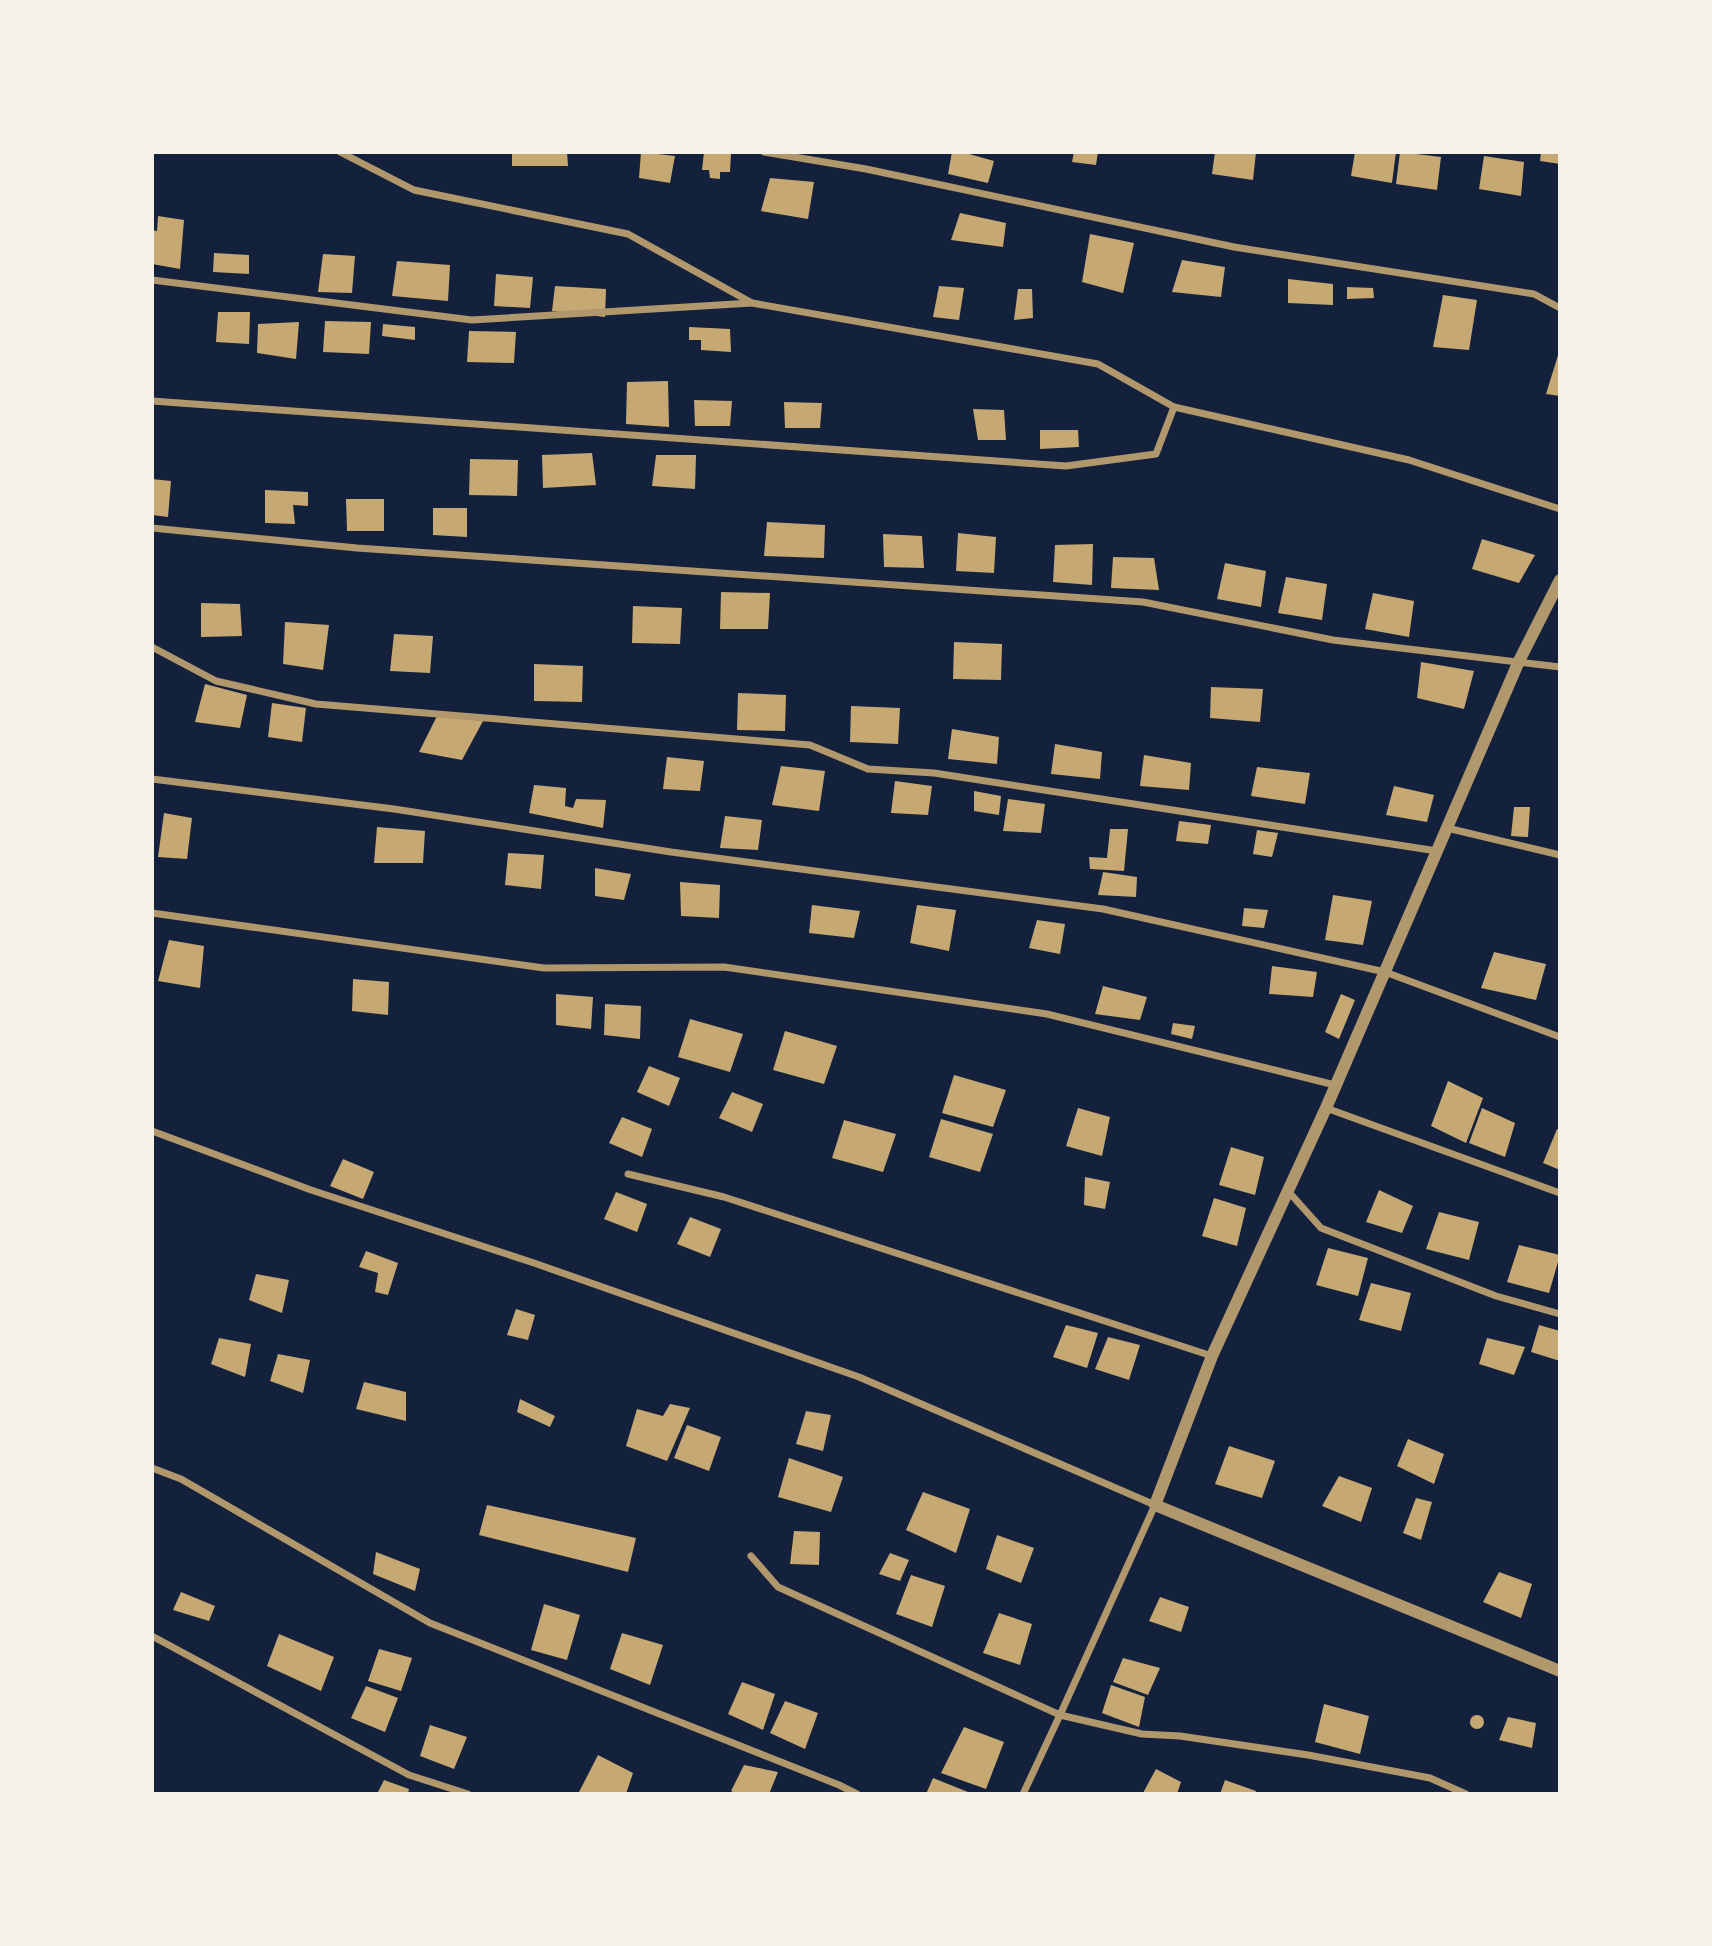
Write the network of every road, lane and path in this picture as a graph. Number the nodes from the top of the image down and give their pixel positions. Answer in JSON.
{"nodes":[{"id":1,"x":340,"y":152,"type":"edge"},
{"id":2,"x":764,"y":152,"type":"edge"},
{"id":3,"x":152,"y":280,"type":"edge"},
{"id":4,"x":752,"y":303,"type":"junction"},
{"id":5,"x":1560,"y":308,"type":"edge"},
{"id":6,"x":152,"y":401,"type":"edge"},
{"id":7,"x":1174,"y":407,"type":"junction"},
{"id":8,"x":1560,"y":509,"type":"edge"},
{"id":9,"x":152,"y":528,"type":"edge"},
{"id":10,"x":1560,"y":580,"type":"edge"},
{"id":11,"x":152,"y":647,"type":"edge"},
{"id":12,"x":1519,"y":661,"type":"junction"},
{"id":13,"x":1560,"y":667,"type":"edge"},
{"id":14,"x":152,"y":779,"type":"edge"},
{"id":15,"x":1447,"y":828,"type":"junction"},
{"id":16,"x":1438,"y":851,"type":"junction"},
{"id":17,"x":1560,"y":855,"type":"edge"},
{"id":18,"x":152,"y":914,"type":"edge"},
{"id":19,"x":1385,"y":972,"type":"junction"},
{"id":20,"x":1560,"y":1037,"type":"edge"},
{"id":21,"x":1335,"y":1085,"type":"junction"},
{"id":22,"x":1326,"y":1108,"type":"junction"},
{"id":23,"x":152,"y":1131,"type":"edge"},
{"id":24,"x":628,"y":1174,"type":"dead end"},
{"id":25,"x":1288,"y":1191,"type":"junction"},
{"id":26,"x":1560,"y":1193,"type":"edge"},
{"id":27,"x":1560,"y":1314,"type":"edge"},
{"id":28,"x":1212,"y":1356,"type":"junction"},
{"id":29,"x":152,"y":1468,"type":"edge"},
{"id":30,"x":1155,"y":1505,"type":"junction"},
{"id":31,"x":751,"y":1556,"type":"dead end"},
{"id":32,"x":152,"y":1636,"type":"edge"},
{"id":33,"x":1560,"y":1671,"type":"edge"},
{"id":34,"x":1060,"y":1716,"type":"junction"},
{"id":35,"x":468,"y":1794,"type":"edge"},
{"id":36,"x":857,"y":1794,"type":"edge"},
{"id":37,"x":1023,"y":1794,"type":"edge"},
{"id":38,"x":1465,"y":1794,"type":"edge"}],
"edges":[{"from":1,"to":4,"type":"street"},
{"from":2,"to":5,"type":"street"},
{"from":3,"to":4,"type":"street"},
{"from":4,"to":7,"type":"street"},
{"from":6,"to":7,"type":"street"},
{"from":7,"to":8,"type":"street"},
{"from":9,"to":12,"type":"street"},
{"from":10,"to":12,"type":"street"},
{"from":11,"to":16,"type":"street"},
{"from":12,"to":13,"type":"street"},
{"from":12,"to":15,"type":"street"},
{"from":14,"to":19,"type":"street"},
{"from":15,"to":16,"type":"street"},
{"from":15,"to":17,"type":"street"},
{"from":16,"to":19,"type":"street"},
{"from":18,"to":21,"type":"street"},
{"from":19,"to":20,"type":"street"},
{"from":19,"to":21,"type":"street"},
{"from":21,"to":22,"type":"street"},
{"from":22,"to":25,"type":"street"},
{"from":22,"to":26,"type":"street"},
{"from":23,"to":30,"type":"street"},
{"from":24,"to":28,"type":"street"},
{"from":25,"to":27,"type":"street"},
{"from":25,"to":28,"type":"street"},
{"from":28,"to":30,"type":"street"},
{"from":29,"to":36,"type":"street"},
{"from":30,"to":33,"type":"street"},
{"from":30,"to":34,"type":"street"},
{"from":31,"to":34,"type":"street"},
{"from":32,"to":35,"type":"street"},
{"from":34,"to":37,"type":"street"},
{"from":34,"to":38,"type":"street"}]}
